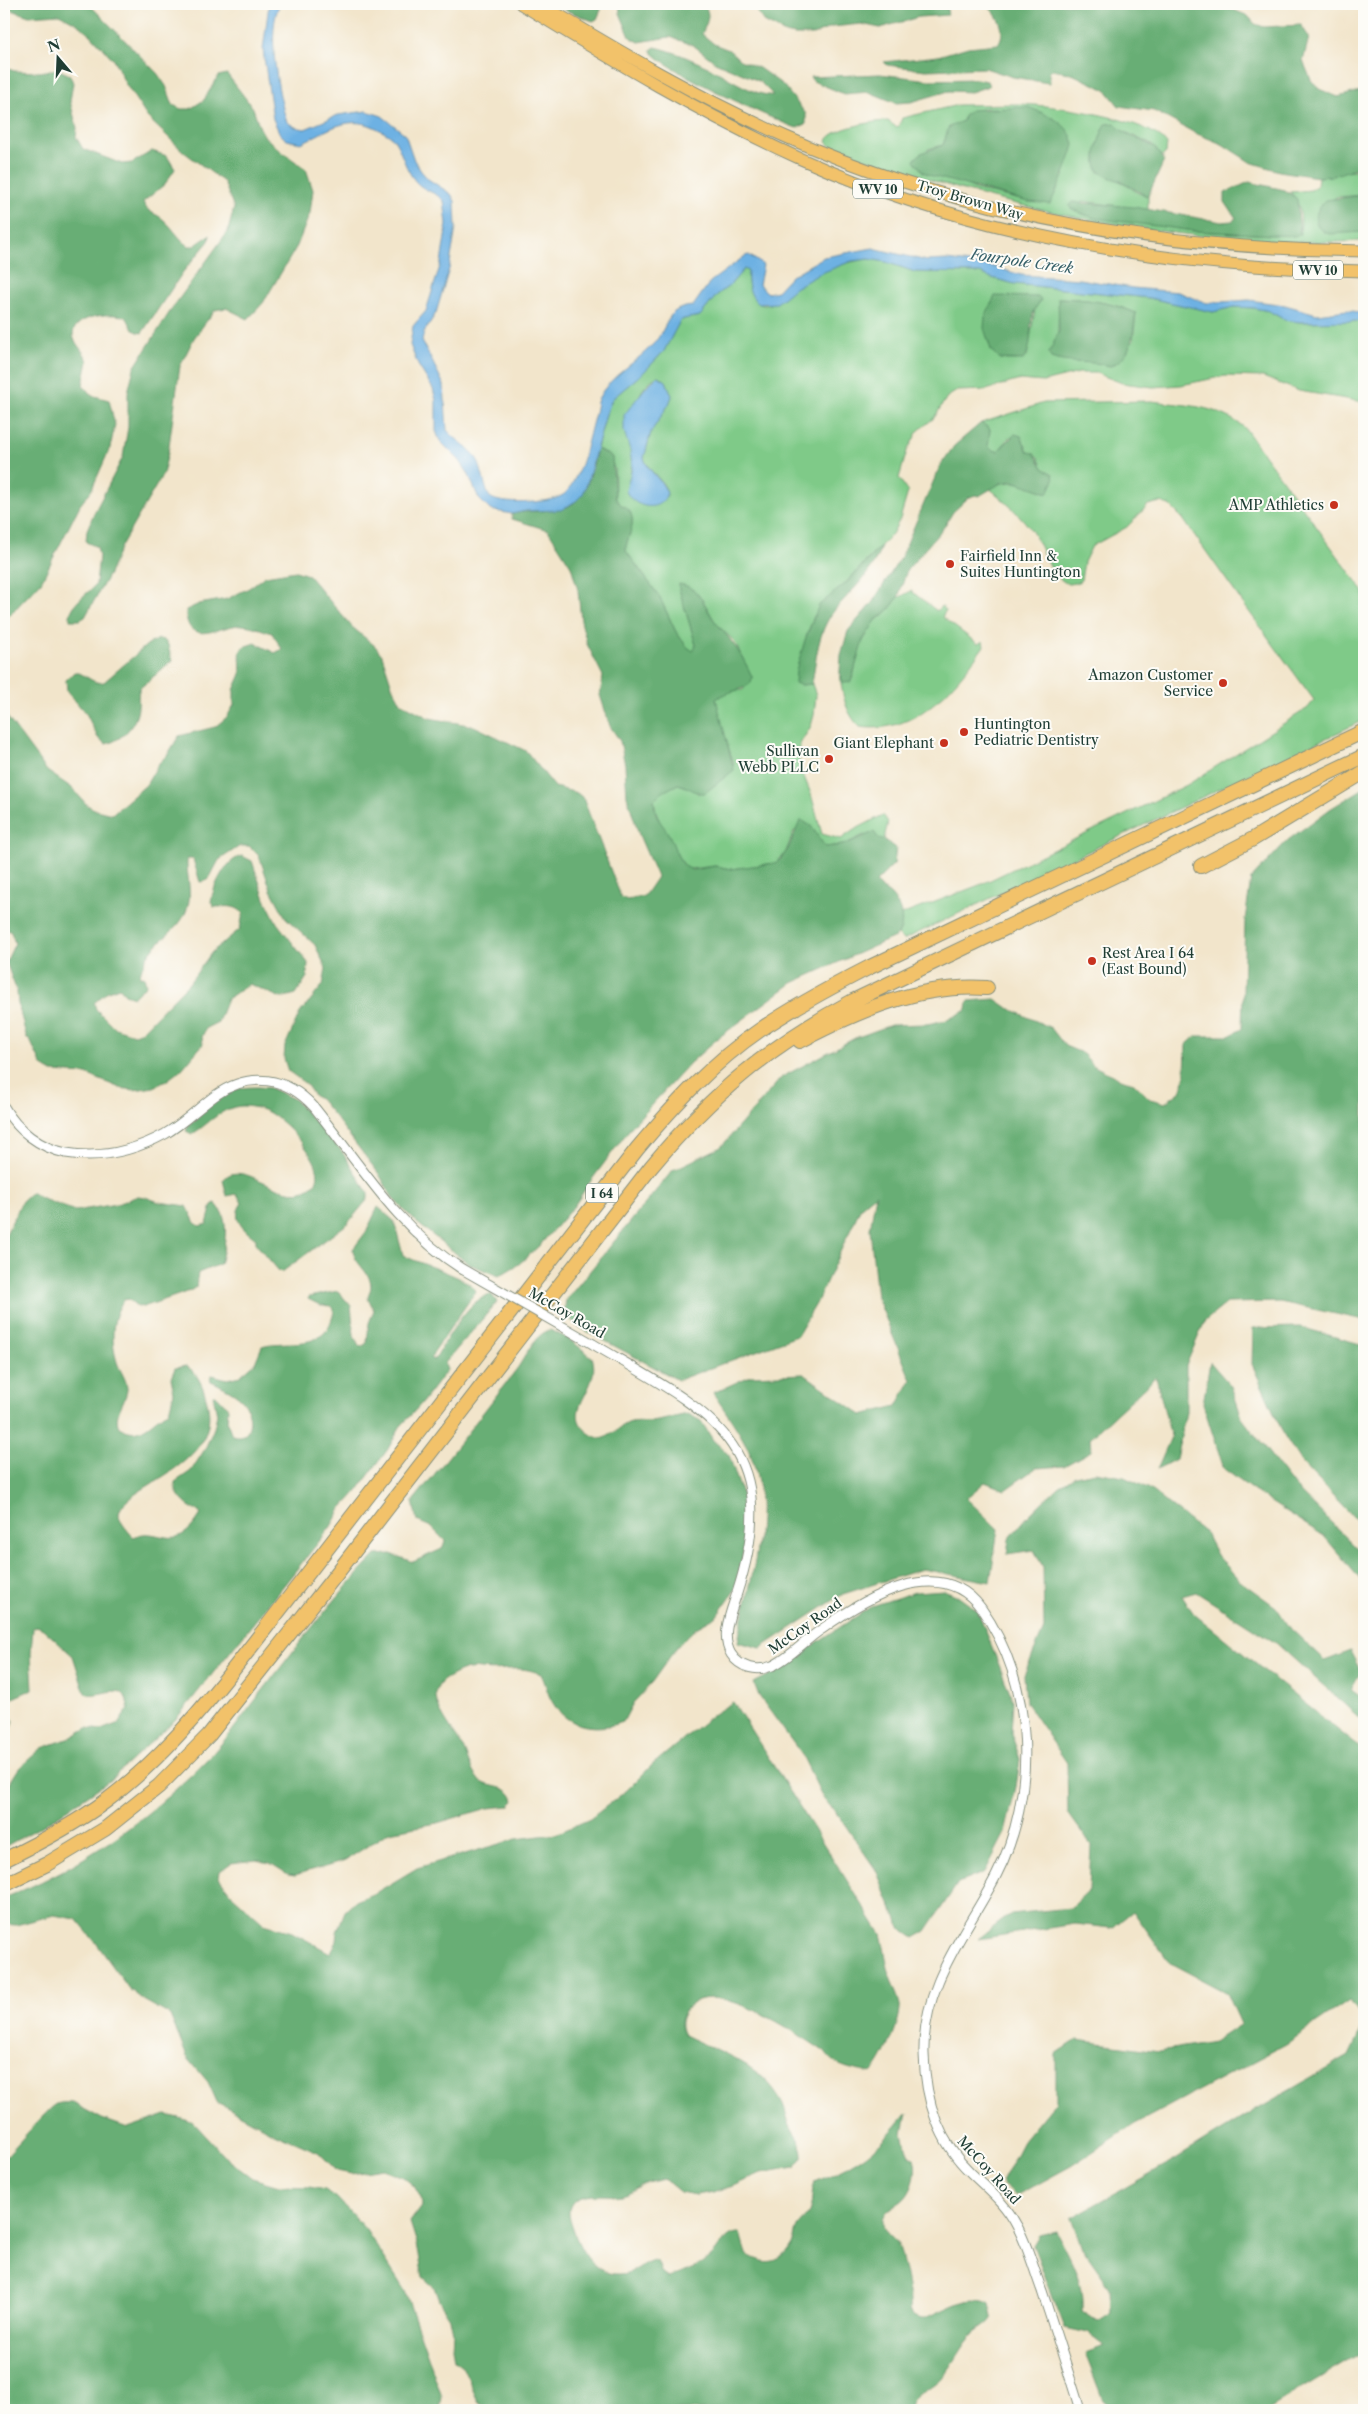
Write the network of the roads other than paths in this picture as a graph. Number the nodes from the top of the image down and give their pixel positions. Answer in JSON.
{"nodes":[{"id":1,"x":521,"y":4,"type":"edge"},
{"id":2,"x":541,"y":4,"type":"edge"},
{"id":3,"x":1364,"y":252,"type":"edge"},
{"id":4,"x":1364,"y":271,"type":"edge"},
{"id":5,"x":1364,"y":731,"type":"edge"},
{"id":6,"x":1364,"y":756,"type":"edge"},
{"id":7,"x":1364,"y":772,"type":"edge"},
{"id":8,"x":1201,"y":866,"type":"dead end"},
{"id":9,"x":987,"y":988,"type":"dead end"},
{"id":10,"x":755,"y":1063,"type":"junction"},
{"id":11,"x":4,"y":1107,"type":"edge"},
{"id":12,"x":5,"y":1859,"type":"edge"},
{"id":13,"x":4,"y":1885,"type":"edge"},
{"id":14,"x":1080,"y":2410,"type":"edge"}],
"edges":[{"from":1,"to":4,"type":"main road","name":"Troy Brown Way","number":"WV 10"},
{"from":2,"to":3,"type":"main road","name":"Troy Brown Way","number":"WV 10"},
{"from":5,"to":12,"type":"highway","number":"I 64"},
{"from":6,"to":10,"type":"highway","number":"I 64"},
{"from":7,"to":8,"type":"highway"},
{"from":9,"to":10,"type":"highway"},
{"from":10,"to":13,"type":"highway","number":"I 64"},
{"from":11,"to":14,"type":"street","name":"McCoy Road","bridge":true}]}
